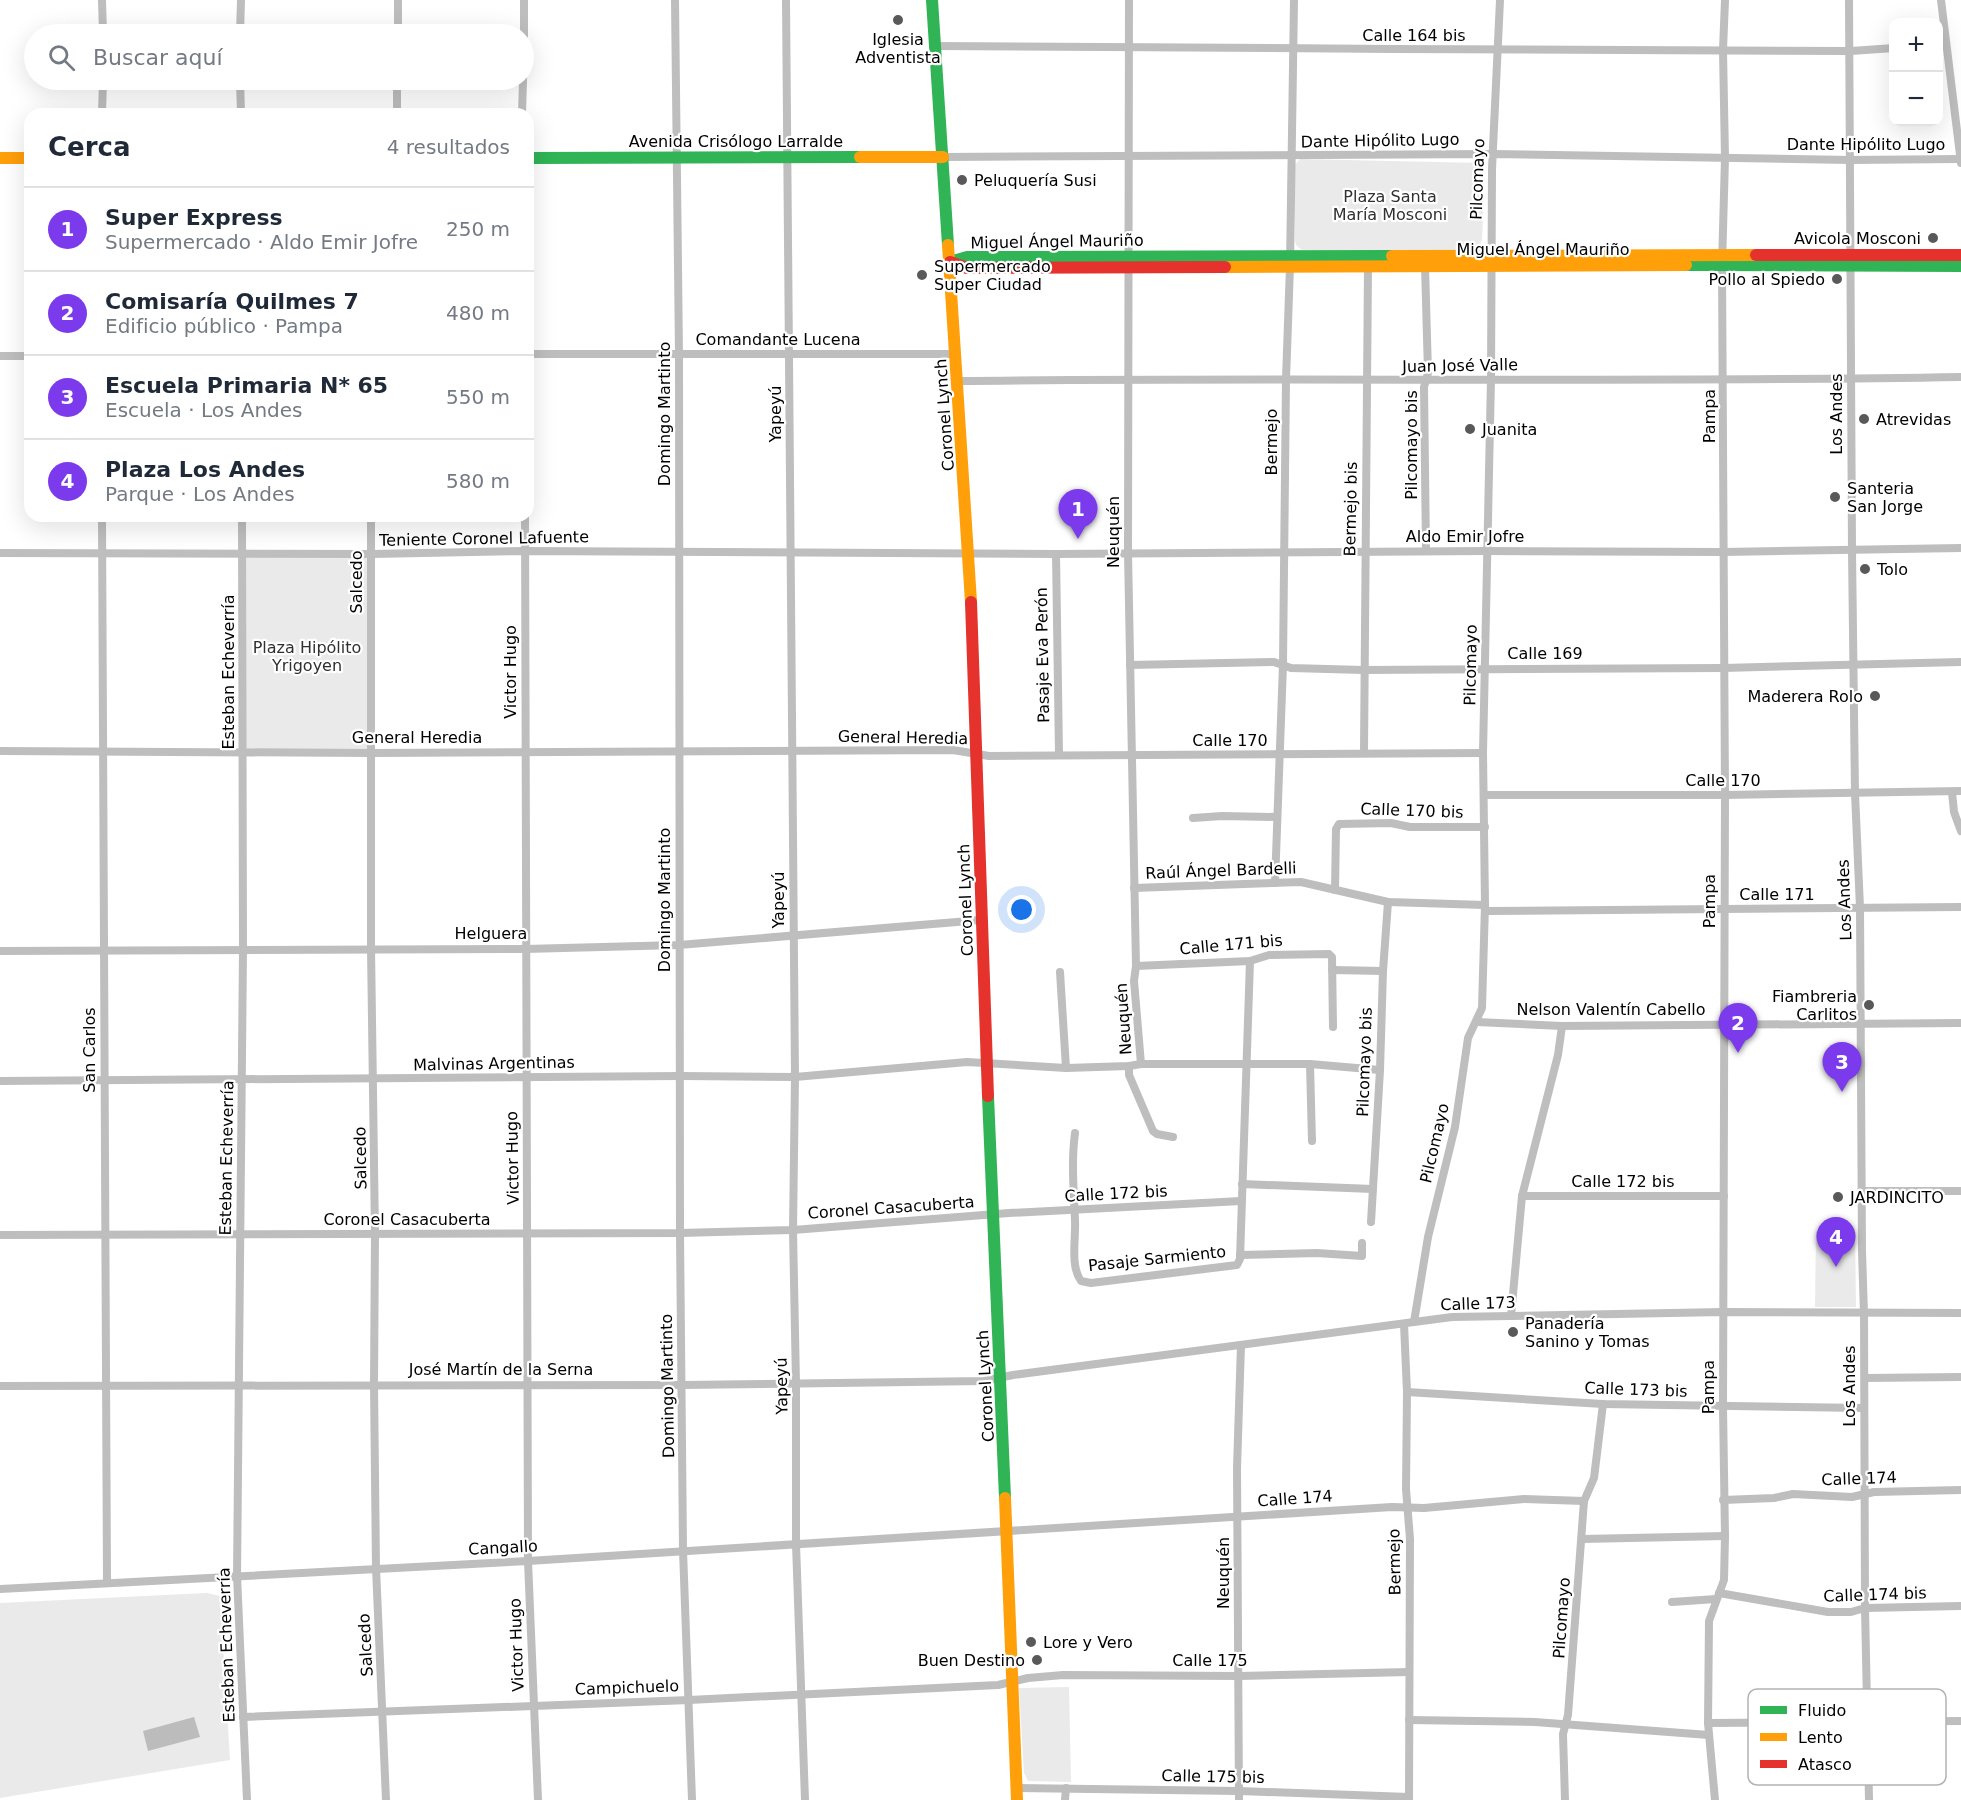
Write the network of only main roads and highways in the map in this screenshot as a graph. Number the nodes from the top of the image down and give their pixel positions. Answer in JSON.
{"nodes":[{"id":1,"x":932,"y":0,"type":"edge"},
{"id":2,"x":943,"y":157,"type":"junction"},
{"id":3,"x":0,"y":158,"type":"edge"},
{"id":4,"x":24,"y":158,"type":"edge"},
{"id":5,"x":534,"y":158,"type":"edge"},
{"id":6,"x":1961,"y":255,"type":"edge"},
{"id":7,"x":1851,"y":259,"type":"junction"},
{"id":8,"x":1290,"y":261,"type":"junction"},
{"id":9,"x":1491,"y":261,"type":"junction"},
{"id":10,"x":950,"y":262,"type":"junction"},
{"id":11,"x":1961,"y":266,"type":"edge"},
{"id":12,"x":1017,"y":1794,"type":"edge"}],
"edges":[{"from":1,"to":2,"type":"main road","name":"Coronel Lynch"},
{"from":2,"to":5,"type":"main road","name":"Avenida Crisólogo Larralde"},
{"from":2,"to":10,"type":"main road","name":"Coronel Lynch"},
{"from":3,"to":4,"type":"main road"},
{"from":6,"to":7,"type":"main road","name":"Miguel Ángel Mauriño"},
{"from":7,"to":9,"type":"main road","name":"Miguel Ángel Mauriño"},
{"from":7,"to":11,"type":"main road","name":"Miguel Ángel Mauriño"},
{"from":8,"to":9,"type":"main road","name":"Miguel Ángel Mauriño"},
{"from":8,"to":9,"type":"main road","name":"Miguel Ángel Mauriño"},
{"from":8,"to":10,"type":"main road","name":"Miguel Ángel Mauriño"},
{"from":10,"to":12,"type":"main road","name":"Coronel Lynch"}]}
